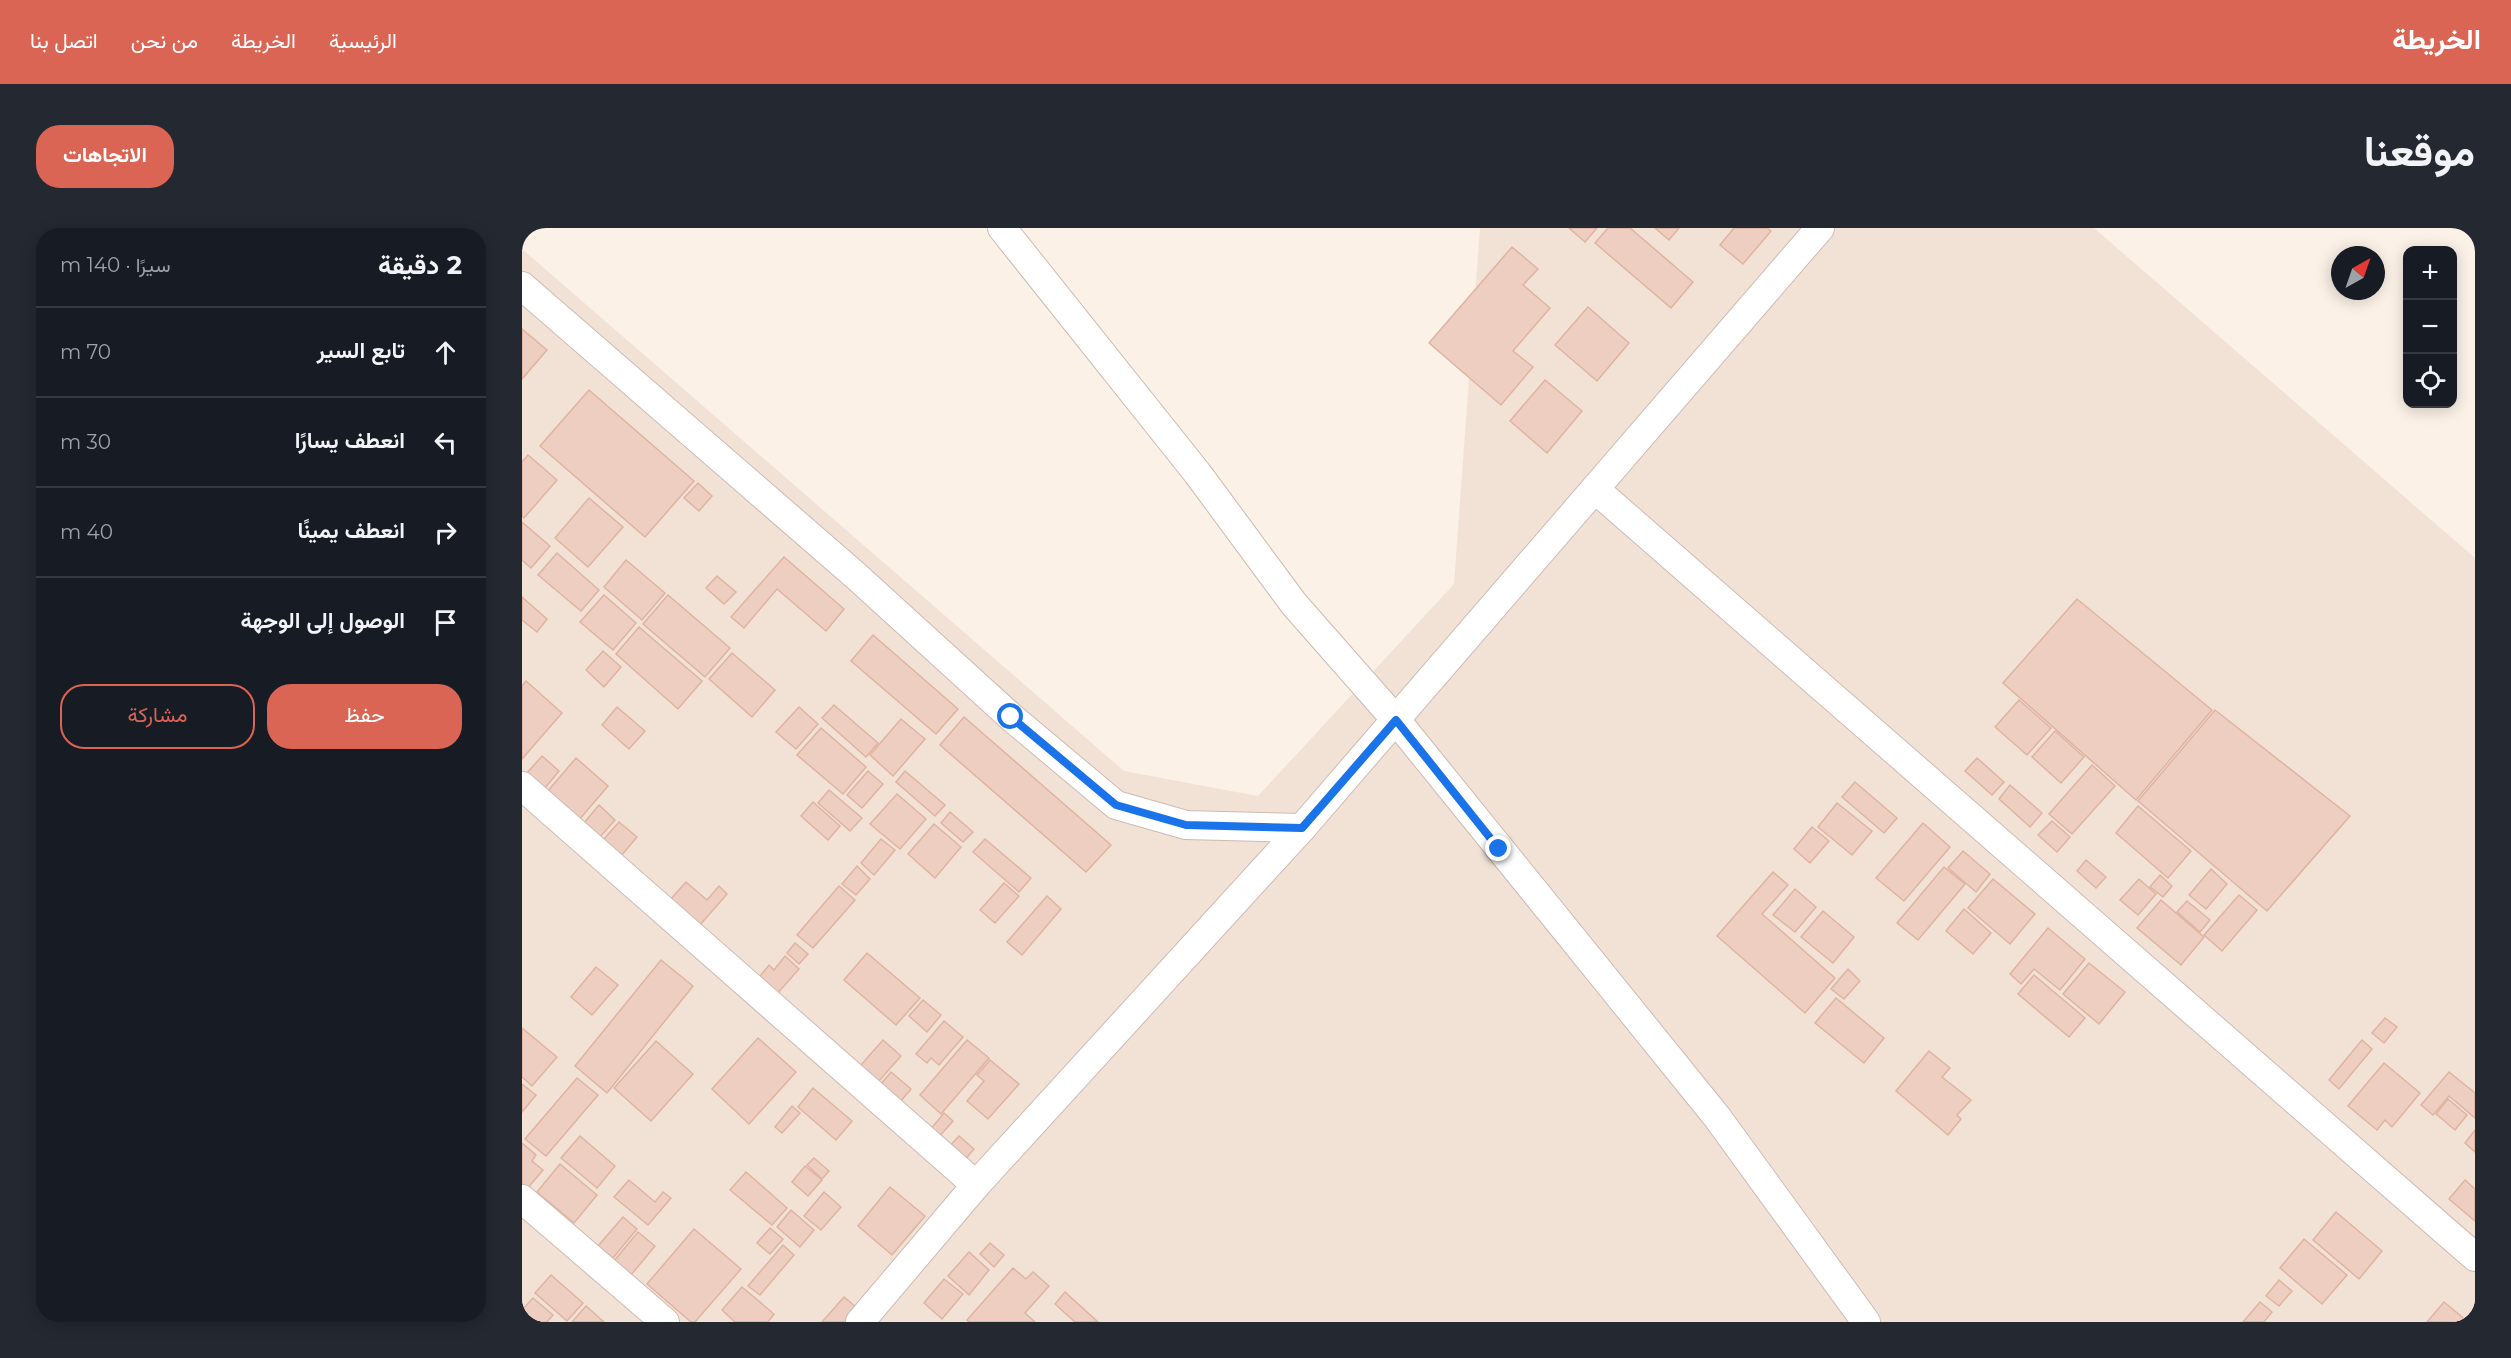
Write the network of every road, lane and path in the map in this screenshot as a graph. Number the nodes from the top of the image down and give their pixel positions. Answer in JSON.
{"nodes":[{"id":1,"x":1002,"y":228,"type":"edge"},
{"id":2,"x":1820,"y":228,"type":"edge"},
{"id":3,"x":522,"y":286,"type":"edge"},
{"id":4,"x":1596,"y":490,"type":"junction"},
{"id":5,"x":1396,"y":720,"type":"junction"},
{"id":6,"x":522,"y":786,"type":"edge"},
{"id":7,"x":1302,"y":828,"type":"junction"},
{"id":8,"x":976,"y":1185,"type":"junction"},
{"id":9,"x":522,"y":1198,"type":"edge"},
{"id":10,"x":2475,"y":1257,"type":"edge"},
{"id":11,"x":864,"y":1321,"type":"edge"},
{"id":12,"x":665,"y":1322,"type":"edge"},
{"id":13,"x":1866,"y":1322,"type":"edge"}],
"edges":[{"from":1,"to":5,"type":"street"},
{"from":2,"to":4,"type":"street"},
{"from":3,"to":7,"type":"street"},
{"from":4,"to":5,"type":"street"},
{"from":4,"to":10,"type":"street"},
{"from":5,"to":7,"type":"street"},
{"from":5,"to":13,"type":"street"},
{"from":6,"to":8,"type":"street"},
{"from":7,"to":8,"type":"street"},
{"from":8,"to":11,"type":"street"},
{"from":9,"to":12,"type":"street"}]}
